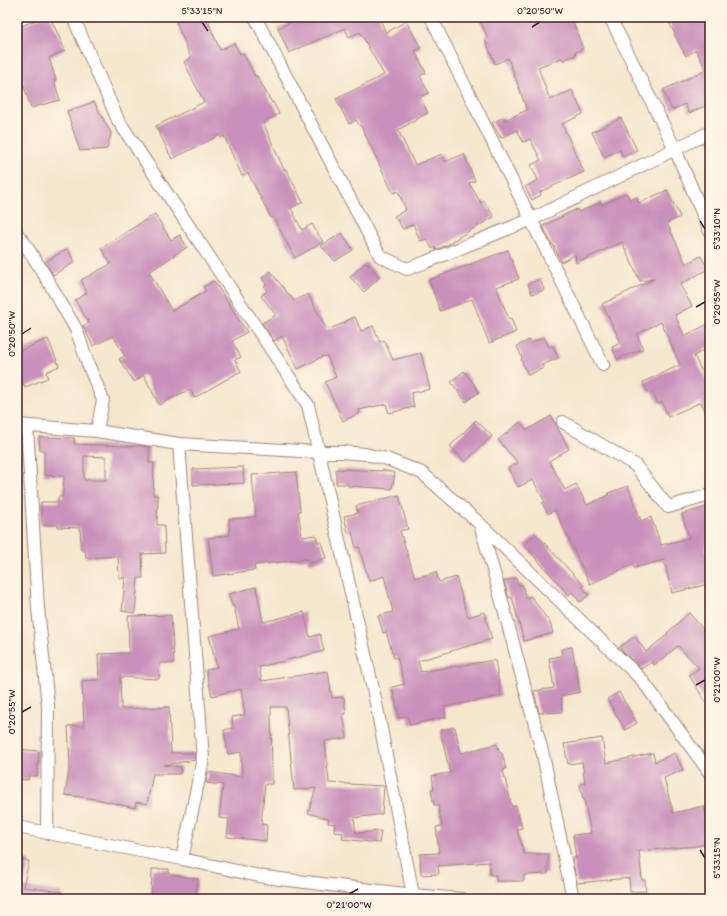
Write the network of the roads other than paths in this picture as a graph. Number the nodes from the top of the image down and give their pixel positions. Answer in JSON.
{"nodes":[{"id":1,"x":72,"y":17,"type":"edge"},
{"id":2,"x":255,"y":17,"type":"edge"},
{"id":3,"x":431,"y":17,"type":"edge"},
{"id":4,"x":610,"y":17,"type":"edge"},
{"id":5,"x":710,"y":132,"type":"edge"},
{"id":6,"x":675,"y":149,"type":"junction"},
{"id":7,"x":532,"y":219,"type":"junction"},
{"id":8,"x":710,"y":231,"type":"edge"},
{"id":9,"x":17,"y":234,"type":"edge"},
{"id":10,"x":603,"y":365,"type":"dead end"},
{"id":11,"x":563,"y":422,"type":"dead end"},
{"id":12,"x":22,"y":426,"type":"edge"},
{"id":13,"x":97,"y":431,"type":"junction"},
{"id":14,"x":179,"y":444,"type":"junction"},
{"id":15,"x":318,"y":452,"type":"junction"},
{"id":16,"x":710,"y":495,"type":"edge"},
{"id":17,"x":479,"y":523,"type":"junction"},
{"id":18,"x":710,"y":773,"type":"edge"},
{"id":19,"x":17,"y":827,"type":"edge"},
{"id":20,"x":47,"y":833,"type":"junction"},
{"id":21,"x":182,"y":859,"type":"junction"},
{"id":22,"x":413,"y":895,"type":"junction"},
{"id":23,"x":462,"y":899,"type":"edge"},
{"id":24,"x":573,"y":899,"type":"edge"}],
"edges":[{"from":1,"to":15,"type":"street"},
{"from":2,"to":7,"type":"street"},
{"from":3,"to":7,"type":"street"},
{"from":4,"to":6,"type":"street"},
{"from":5,"to":6,"type":"street"},
{"from":6,"to":7,"type":"street"},
{"from":6,"to":8,"type":"street"},
{"from":7,"to":10,"type":"street"},
{"from":9,"to":13,"type":"street"},
{"from":11,"to":16,"type":"street"},
{"from":12,"to":13,"type":"street"},
{"from":12,"to":20,"type":"street"},
{"from":13,"to":14,"type":"street"},
{"from":14,"to":15,"type":"street"},
{"from":14,"to":21,"type":"street"},
{"from":15,"to":17,"type":"street"},
{"from":15,"to":22,"type":"street"},
{"from":17,"to":18,"type":"street"},
{"from":17,"to":24,"type":"street"},
{"from":19,"to":20,"type":"street"},
{"from":20,"to":21,"type":"street"},
{"from":21,"to":22,"type":"street"},
{"from":22,"to":23,"type":"street"}]}
